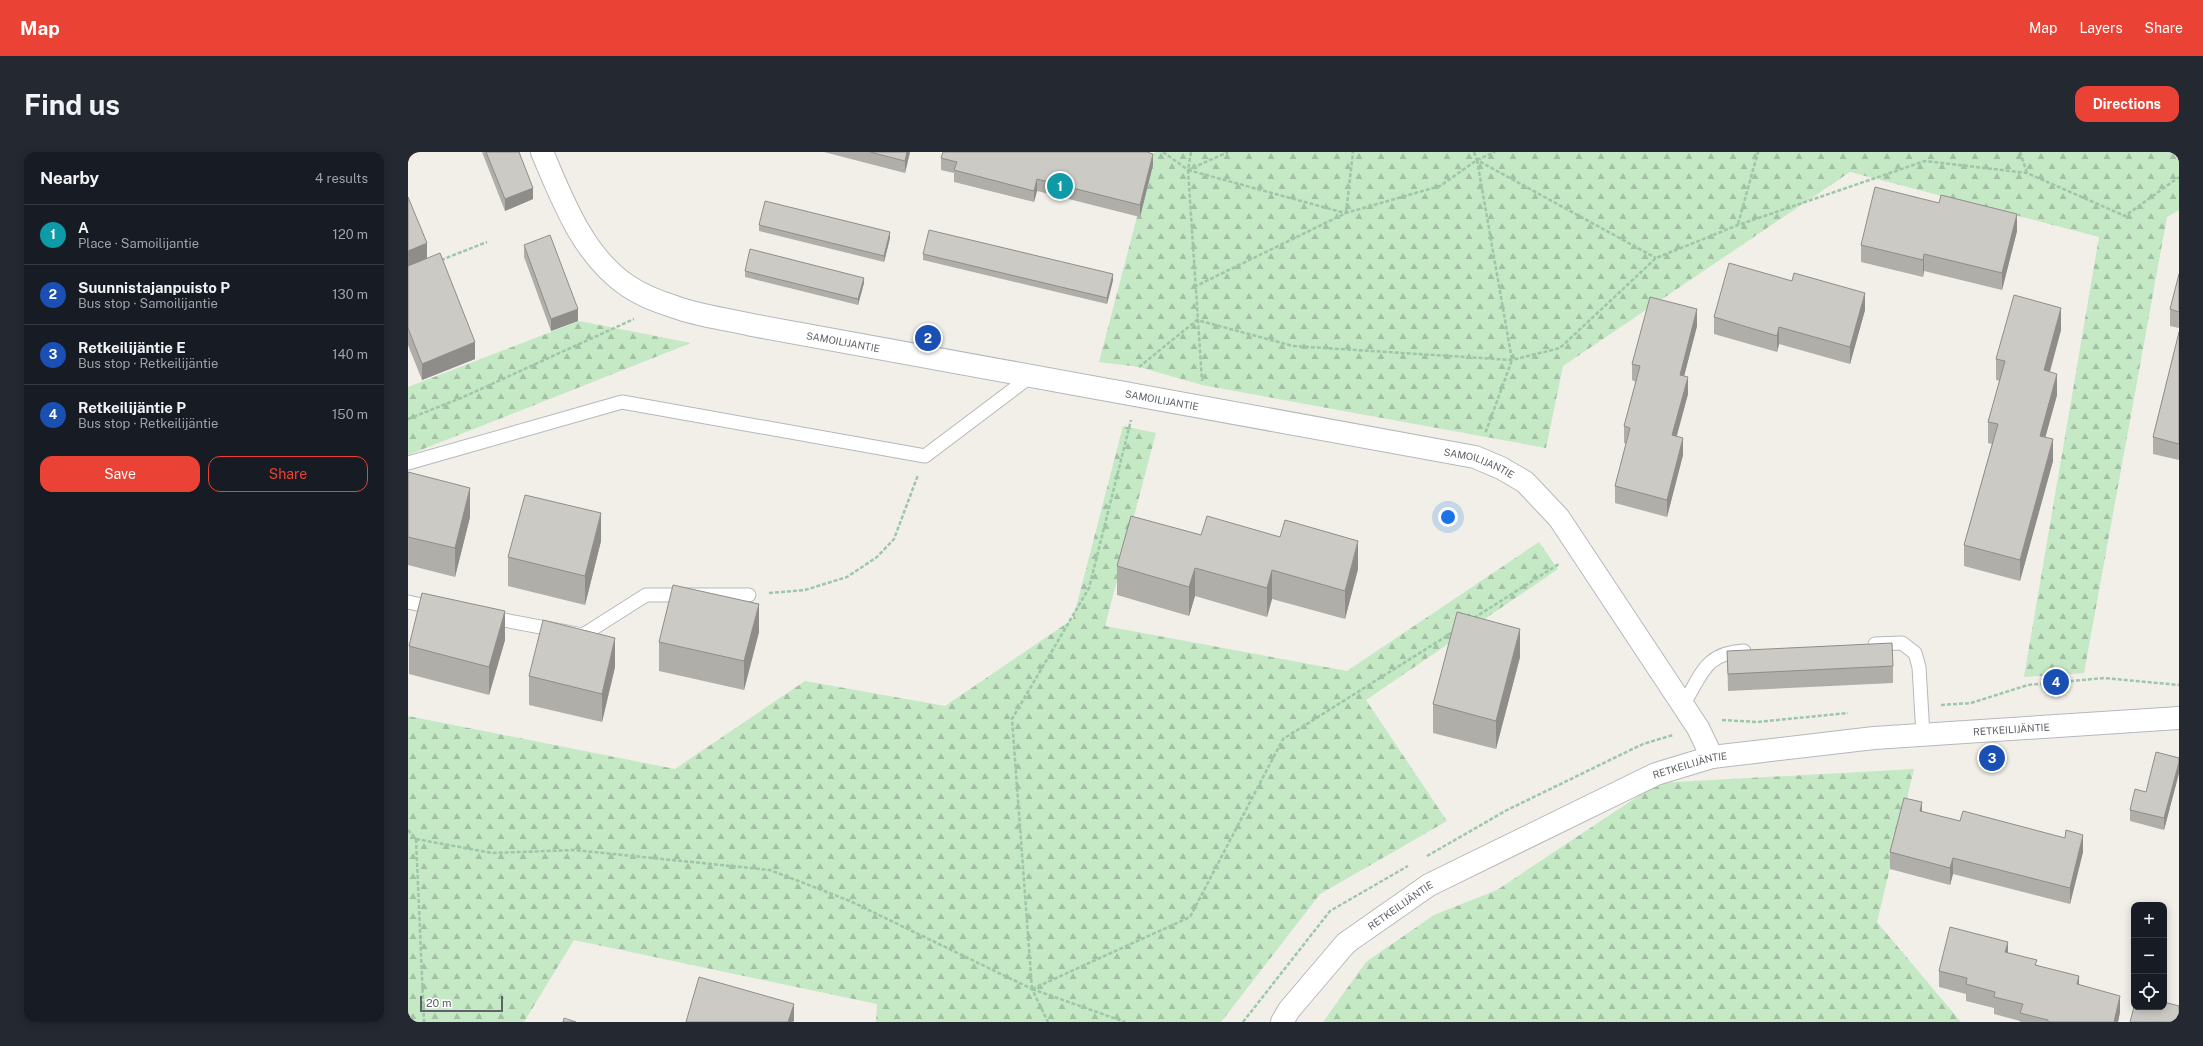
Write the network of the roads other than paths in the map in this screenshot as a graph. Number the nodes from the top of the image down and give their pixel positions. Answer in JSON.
{"nodes":[{"id":1,"x":542,"y":152,"type":"edge"},
{"id":2,"x":1031,"y":376,"type":"junction"},
{"id":3,"x":408,"y":463,"type":"edge"},
{"id":4,"x":749,"y":595,"type":"road end"},
{"id":5,"x":408,"y":602,"type":"edge"},
{"id":6,"x":446,"y":609,"type":"edge"},
{"id":7,"x":477,"y":615,"type":"edge"},
{"id":8,"x":1865,"y":645,"type":"edge"},
{"id":9,"x":1755,"y":650,"type":"edge"},
{"id":10,"x":1683,"y":705,"type":"junction"},
{"id":11,"x":2179,"y":718,"type":"edge"},
{"id":12,"x":1923,"y":735,"type":"junction"},
{"id":13,"x":1712,"y":757,"type":"junction"},
{"id":14,"x":1282,"y":1022,"type":"edge"}],
"edges":[{"from":1,"to":2,"type":"street","name":"SAMOILIJANTIE"},
{"from":2,"to":3,"type":"lane"},
{"from":2,"to":10,"type":"street","name":"SAMOILIJANTIE"},
{"from":4,"to":7,"type":"lane"},
{"from":5,"to":6,"type":"lane"},
{"from":8,"to":12,"type":"lane"},
{"from":9,"to":10,"type":"lane"},
{"from":10,"to":13,"type":"street","name":"SAMOILIJANTIE"},
{"from":11,"to":12,"type":"street","name":"RETKEILIJÄNTIE"},
{"from":12,"to":13,"type":"street","name":"RETKEILIJÄNTIE"},
{"from":13,"to":14,"type":"street","name":"RETKEILIJÄNTIE"}]}
